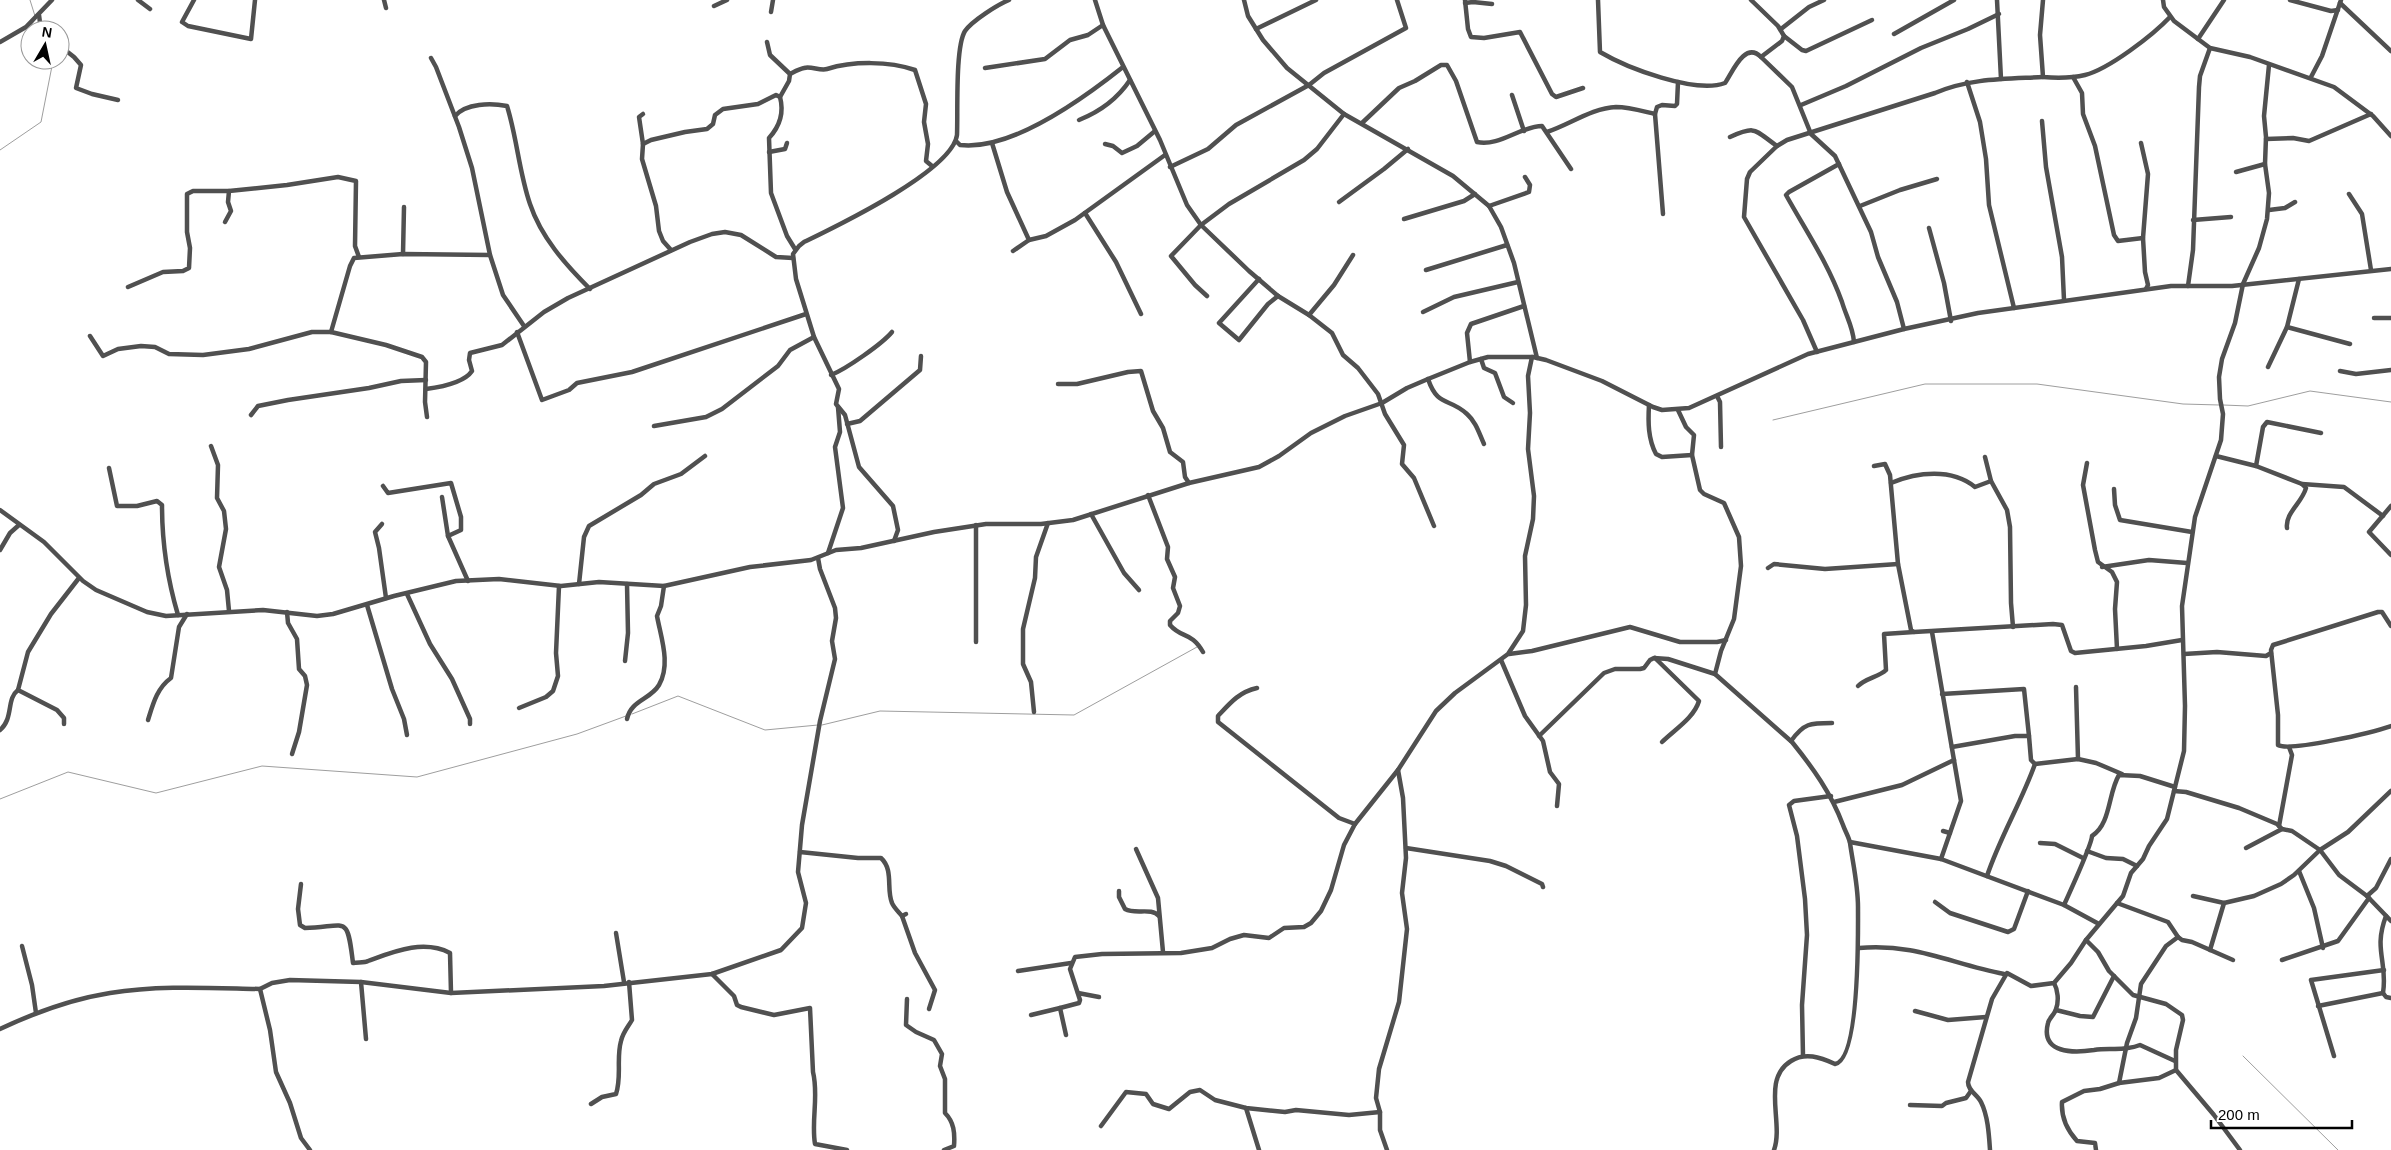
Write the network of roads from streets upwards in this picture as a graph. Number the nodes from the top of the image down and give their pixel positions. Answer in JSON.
{"nodes":[{"id":1,"x":52,"y":0,"type":"edge"},
{"id":2,"x":138,"y":0,"type":"edge"},
{"id":3,"x":194,"y":0,"type":"edge"},
{"id":4,"x":256,"y":0,"type":"edge"},
{"id":5,"x":384,"y":0,"type":"edge"},
{"id":6,"x":727,"y":0,"type":"edge"},
{"id":7,"x":773,"y":0,"type":"edge"},
{"id":8,"x":1009,"y":0,"type":"edge"},
{"id":9,"x":1094,"y":0,"type":"edge"},
{"id":10,"x":1244,"y":0,"type":"edge"},
{"id":11,"x":1316,"y":0,"type":"edge"},
{"id":12,"x":1397,"y":0,"type":"edge"},
{"id":13,"x":1598,"y":0,"type":"edge"},
{"id":14,"x":1752,"y":0,"type":"edge"},
{"id":15,"x":1824,"y":0,"type":"edge"},
{"id":16,"x":1954,"y":0,"type":"edge"},
{"id":17,"x":1997,"y":0,"type":"edge"},
{"id":18,"x":2043,"y":0,"type":"edge"},
{"id":19,"x":2163,"y":0,"type":"edge"},
{"id":20,"x":2224,"y":0,"type":"edge"},
{"id":21,"x":2290,"y":0,"type":"edge"},
{"id":22,"x":2341,"y":1,"type":"edge"},
{"id":23,"x":1465,"y":2,"type":"edge"},
{"id":24,"x":1492,"y":4,"type":"dead end"},
{"id":25,"x":714,"y":6,"type":"dead end"},
{"id":26,"x":386,"y":8,"type":"dead end"},
{"id":27,"x":150,"y":9,"type":"dead end"},
{"id":28,"x":2338,"y":10,"type":"junction"},
{"id":29,"x":771,"y":12,"type":"dead end"},
{"id":30,"x":1999,"y":14,"type":"junction"},
{"id":31,"x":39,"y":15,"type":"junction"},
{"id":32,"x":2170,"y":16,"type":"junction"},
{"id":33,"x":40,"y":20,"type":"edge"},
{"id":34,"x":1872,"y":20,"type":"dead end"},
{"id":35,"x":1103,"y":25,"type":"junction"},
{"id":36,"x":1256,"y":29,"type":"junction"},
{"id":37,"x":1781,"y":29,"type":"junction"},
{"id":38,"x":1894,"y":34,"type":"dead end"},
{"id":39,"x":1784,"y":36,"type":"junction"},
{"id":40,"x":2,"y":39,"type":"edge"},
{"id":41,"x":2198,"y":39,"type":"junction"},
{"id":42,"x":767,"y":42,"type":"dead end"},
{"id":43,"x":2210,"y":48,"type":"junction"},
{"id":44,"x":2391,"y":51,"type":"edge"},
{"id":45,"x":70,"y":53,"type":"edge"},
{"id":46,"x":1761,"y":57,"type":"junction"},
{"id":47,"x":430,"y":58,"type":"dead end"},
{"id":48,"x":2269,"y":65,"type":"junction"},
{"id":49,"x":1123,"y":67,"type":"junction"},
{"id":50,"x":985,"y":68,"type":"dead end"},
{"id":51,"x":790,"y":74,"type":"junction"},
{"id":52,"x":2043,"y":77,"type":"junction"},
{"id":53,"x":2073,"y":77,"type":"junction"},
{"id":54,"x":2311,"y":77,"type":"junction"},
{"id":55,"x":2001,"y":79,"type":"junction"},
{"id":56,"x":1130,"y":80,"type":"junction"},
{"id":57,"x":1678,"y":82,"type":"junction"},
{"id":58,"x":1967,"y":82,"type":"junction"},
{"id":59,"x":1309,"y":86,"type":"junction"},
{"id":60,"x":1583,"y":88,"type":"dead end"},
{"id":61,"x":1512,"y":95,"type":"dead end"},
{"id":62,"x":780,"y":97,"type":"junction"},
{"id":63,"x":118,"y":100,"type":"dead end"},
{"id":64,"x":1801,"y":105,"type":"junction"},
{"id":65,"x":643,"y":114,"type":"dead end"},
{"id":66,"x":1344,"y":114,"type":"junction"},
{"id":67,"x":1655,"y":114,"type":"junction"},
{"id":68,"x":2371,"y":114,"type":"junction"},
{"id":69,"x":455,"y":116,"type":"junction"},
{"id":70,"x":1079,"y":120,"type":"dead end"},
{"id":71,"x":2042,"y":121,"type":"dead end"},
{"id":72,"x":1362,"y":123,"type":"junction"},
{"id":73,"x":1155,"y":131,"type":"junction"},
{"id":74,"x":1524,"y":131,"type":"junction"},
{"id":75,"x":1547,"y":132,"type":"junction"},
{"id":76,"x":1811,"y":134,"type":"junction"},
{"id":77,"x":2391,"y":136,"type":"edge"},
{"id":78,"x":1730,"y":137,"type":"dead end"},
{"id":79,"x":2266,"y":139,"type":"junction"},
{"id":80,"x":956,"y":141,"type":"junction"},
{"id":81,"x":992,"y":143,"type":"junction"},
{"id":82,"x":2141,"y":143,"type":"dead end"},
{"id":83,"x":643,"y":144,"type":"junction"},
{"id":84,"x":787,"y":144,"type":"dead end"},
{"id":85,"x":1105,"y":144,"type":"dead end"},
{"id":86,"x":1777,"y":146,"type":"junction"},
{"id":87,"x":1408,"y":149,"type":"junction"},
{"id":88,"x":768,"y":152,"type":"junction"},
{"id":89,"x":1165,"y":155,"type":"junction"},
{"id":90,"x":1839,"y":164,"type":"junction"},
{"id":91,"x":2265,"y":164,"type":"junction"},
{"id":92,"x":932,"y":166,"type":"junction"},
{"id":93,"x":1170,"y":167,"type":"junction"},
{"id":94,"x":1571,"y":169,"type":"dead end"},
{"id":95,"x":2236,"y":172,"type":"dead end"},
{"id":96,"x":1525,"y":177,"type":"dead end"},
{"id":97,"x":1937,"y":179,"type":"dead end"},
{"id":98,"x":229,"y":191,"type":"junction"},
{"id":99,"x":1475,"y":194,"type":"junction"},
{"id":100,"x":2349,"y":194,"type":"dead end"},
{"id":101,"x":1339,"y":202,"type":"dead end"},
{"id":102,"x":2295,"y":202,"type":"dead end"},
{"id":103,"x":1489,"y":206,"type":"junction"},
{"id":104,"x":1860,"y":206,"type":"junction"},
{"id":105,"x":404,"y":207,"type":"dead end"},
{"id":106,"x":2269,"y":210,"type":"junction"},
{"id":107,"x":1085,"y":213,"type":"junction"},
{"id":108,"x":1663,"y":214,"type":"dead end"},
{"id":109,"x":2232,"y":217,"type":"dead end"},
{"id":110,"x":1404,"y":219,"type":"dead end"},
{"id":111,"x":2193,"y":220,"type":"junction"},
{"id":112,"x":225,"y":222,"type":"dead end"},
{"id":113,"x":1201,"y":225,"type":"junction"},
{"id":114,"x":1929,"y":228,"type":"dead end"},
{"id":115,"x":2143,"y":238,"type":"junction"},
{"id":116,"x":1029,"y":240,"type":"junction"},
{"id":117,"x":1507,"y":245,"type":"junction"},
{"id":118,"x":796,"y":249,"type":"junction"},
{"id":119,"x":671,"y":250,"type":"junction"},
{"id":120,"x":1013,"y":251,"type":"dead end"},
{"id":121,"x":403,"y":254,"type":"junction"},
{"id":122,"x":490,"y":255,"type":"junction"},
{"id":123,"x":1353,"y":255,"type":"dead end"},
{"id":124,"x":359,"y":257,"type":"junction"},
{"id":125,"x":793,"y":258,"type":"junction"},
{"id":126,"x":2391,"y":269,"type":"edge"},
{"id":127,"x":1426,"y":270,"type":"dead end"},
{"id":128,"x":2371,"y":270,"type":"junction"},
{"id":129,"x":1259,"y":279,"type":"junction"},
{"id":130,"x":2299,"y":279,"type":"junction"},
{"id":131,"x":1518,"y":282,"type":"junction"},
{"id":132,"x":2243,"y":284,"type":"junction"},
{"id":133,"x":2188,"y":286,"type":"junction"},
{"id":134,"x":128,"y":287,"type":"dead end"},
{"id":135,"x":590,"y":288,"type":"junction"},
{"id":136,"x":2146,"y":289,"type":"junction"},
{"id":137,"x":1207,"y":296,"type":"dead end"},
{"id":138,"x":1278,"y":296,"type":"junction"},
{"id":139,"x":2064,"y":300,"type":"junction"},
{"id":140,"x":1524,"y":306,"type":"junction"},
{"id":141,"x":2014,"y":308,"type":"junction"},
{"id":142,"x":1424,"y":312,"type":"dead end"},
{"id":143,"x":806,"y":314,"type":"junction"},
{"id":144,"x":1141,"y":314,"type":"dead end"},
{"id":145,"x":1309,"y":315,"type":"junction"},
{"id":146,"x":2374,"y":318,"type":"dead end"},
{"id":147,"x":2391,"y":318,"type":"edge"},
{"id":148,"x":1951,"y":321,"type":"junction"},
{"id":149,"x":524,"y":326,"type":"junction"},
{"id":150,"x":2287,"y":326,"type":"junction"},
{"id":151,"x":1904,"y":329,"type":"junction"},
{"id":152,"x":331,"y":332,"type":"junction"},
{"id":153,"x":517,"y":332,"type":"junction"},
{"id":154,"x":892,"y":332,"type":"dead end"},
{"id":155,"x":90,"y":336,"type":"dead end"},
{"id":156,"x":814,"y":337,"type":"junction"},
{"id":157,"x":1854,"y":342,"type":"junction"},
{"id":158,"x":2350,"y":344,"type":"dead end"},
{"id":159,"x":1817,"y":352,"type":"junction"},
{"id":160,"x":921,"y":356,"type":"dead end"},
{"id":161,"x":1535,"y":357,"type":"junction"},
{"id":162,"x":1481,"y":359,"type":"junction"},
{"id":163,"x":1470,"y":362,"type":"junction"},
{"id":164,"x":2268,"y":367,"type":"dead end"},
{"id":165,"x":2391,"y":370,"type":"edge"},
{"id":166,"x":2340,"y":371,"type":"dead end"},
{"id":167,"x":831,"y":375,"type":"junction"},
{"id":168,"x":1428,"y":379,"type":"junction"},
{"id":169,"x":426,"y":380,"type":"junction"},
{"id":170,"x":1058,"y":384,"type":"dead end"},
{"id":171,"x":426,"y":389,"type":"junction"},
{"id":172,"x":1717,"y":396,"type":"junction"},
{"id":173,"x":1513,"y":403,"type":"dead end"},
{"id":174,"x":1382,"y":404,"type":"junction"},
{"id":175,"x":1650,"y":405,"type":"junction"},
{"id":176,"x":838,"y":407,"type":"junction"},
{"id":177,"x":1678,"y":410,"type":"junction"},
{"id":178,"x":251,"y":415,"type":"dead end"},
{"id":179,"x":427,"y":417,"type":"dead end"},
{"id":180,"x":847,"y":424,"type":"junction"},
{"id":181,"x":654,"y":426,"type":"dead end"},
{"id":182,"x":2321,"y":433,"type":"dead end"},
{"id":183,"x":1484,"y":444,"type":"dead end"},
{"id":184,"x":211,"y":446,"type":"dead end"},
{"id":185,"x":1722,"y":447,"type":"dead end"},
{"id":186,"x":1692,"y":455,"type":"junction"},
{"id":187,"x":705,"y":456,"type":"dead end"},
{"id":188,"x":2216,"y":456,"type":"junction"},
{"id":189,"x":1985,"y":457,"type":"dead end"},
{"id":190,"x":2087,"y":463,"type":"dead end"},
{"id":191,"x":1874,"y":466,"type":"dead end"},
{"id":192,"x":2256,"y":466,"type":"junction"},
{"id":193,"x":109,"y":468,"type":"dead end"},
{"id":194,"x":1991,"y":481,"type":"junction"},
{"id":195,"x":1189,"y":483,"type":"junction"},
{"id":196,"x":1891,"y":483,"type":"junction"},
{"id":197,"x":2302,"y":484,"type":"junction"},
{"id":198,"x":383,"y":486,"type":"dead end"},
{"id":199,"x":2114,"y":489,"type":"dead end"},
{"id":200,"x":1148,"y":495,"type":"junction"},
{"id":201,"x":442,"y":497,"type":"dead end"},
{"id":202,"x":2391,"y":506,"type":"edge"},
{"id":203,"x":0,"y":510,"type":"edge"},
{"id":204,"x":1091,"y":514,"type":"junction"},
{"id":205,"x":2383,"y":516,"type":"junction"},
{"id":206,"x":382,"y":524,"type":"dead end"},
{"id":207,"x":1048,"y":524,"type":"junction"},
{"id":208,"x":19,"y":525,"type":"junction"},
{"id":209,"x":976,"y":525,"type":"junction"},
{"id":210,"x":1434,"y":526,"type":"dead end"},
{"id":211,"x":2287,"y":528,"type":"dead end"},
{"id":212,"x":2192,"y":532,"type":"junction"},
{"id":213,"x":448,"y":536,"type":"junction"},
{"id":214,"x":834,"y":539,"type":"junction"},
{"id":215,"x":894,"y":541,"type":"junction"},
{"id":216,"x":0,"y":550,"type":"edge"},
{"id":217,"x":840,"y":550,"type":"junction"},
{"id":218,"x":828,"y":553,"type":"junction"},
{"id":219,"x":2391,"y":556,"type":"edge"},
{"id":220,"x":818,"y":558,"type":"junction"},
{"id":221,"x":2187,"y":563,"type":"junction"},
{"id":222,"x":1898,"y":564,"type":"junction"},
{"id":223,"x":2102,"y":567,"type":"junction"},
{"id":224,"x":1768,"y":568,"type":"dead end"},
{"id":225,"x":79,"y":578,"type":"junction"},
{"id":226,"x":468,"y":581,"type":"junction"},
{"id":227,"x":578,"y":584,"type":"junction"},
{"id":228,"x":627,"y":584,"type":"junction"},
{"id":229,"x":558,"y":586,"type":"junction"},
{"id":230,"x":664,"y":586,"type":"junction"},
{"id":231,"x":1139,"y":590,"type":"dead end"},
{"id":232,"x":407,"y":594,"type":"junction"},
{"id":233,"x":386,"y":598,"type":"junction"},
{"id":234,"x":367,"y":605,"type":"junction"},
{"id":235,"x":230,"y":611,"type":"junction"},
{"id":236,"x":287,"y":612,"type":"junction"},
{"id":237,"x":187,"y":614,"type":"junction"},
{"id":238,"x":178,"y":615,"type":"junction"},
{"id":239,"x":2391,"y":626,"type":"edge"},
{"id":240,"x":2013,"y":627,"type":"junction"},
{"id":241,"x":1914,"y":632,"type":"junction"},
{"id":242,"x":1932,"y":632,"type":"junction"},
{"id":243,"x":1726,"y":640,"type":"junction"},
{"id":244,"x":2182,"y":640,"type":"junction"},
{"id":245,"x":976,"y":642,"type":"dead end"},
{"id":246,"x":2117,"y":649,"type":"junction"},
{"id":247,"x":1203,"y":652,"type":"dead end"},
{"id":248,"x":2271,"y":653,"type":"junction"},
{"id":249,"x":1508,"y":654,"type":"junction"},
{"id":250,"x":2184,"y":654,"type":"junction"},
{"id":251,"x":1656,"y":658,"type":"junction"},
{"id":252,"x":1501,"y":660,"type":"junction"},
{"id":253,"x":625,"y":661,"type":"dead end"},
{"id":254,"x":1715,"y":674,"type":"junction"},
{"id":255,"x":1858,"y":686,"type":"dead end"},
{"id":256,"x":2076,"y":687,"type":"dead end"},
{"id":257,"x":1257,"y":688,"type":"dead end"},
{"id":258,"x":18,"y":690,"type":"junction"},
{"id":259,"x":1942,"y":694,"type":"junction"},
{"id":260,"x":519,"y":708,"type":"dead end"},
{"id":261,"x":1034,"y":712,"type":"dead end"},
{"id":262,"x":627,"y":719,"type":"dead end"},
{"id":263,"x":148,"y":720,"type":"dead end"},
{"id":264,"x":1832,"y":723,"type":"dead end"},
{"id":265,"x":64,"y":724,"type":"dead end"},
{"id":266,"x":470,"y":724,"type":"dead end"},
{"id":267,"x":2391,"y":726,"type":"edge"},
{"id":268,"x":0,"y":730,"type":"edge"},
{"id":269,"x":407,"y":735,"type":"dead end"},
{"id":270,"x":1539,"y":736,"type":"junction"},
{"id":271,"x":2029,"y":736,"type":"junction"},
{"id":272,"x":1662,"y":742,"type":"dead end"},
{"id":273,"x":1791,"y":742,"type":"junction"},
{"id":274,"x":1952,"y":747,"type":"junction"},
{"id":275,"x":2289,"y":747,"type":"junction"},
{"id":276,"x":292,"y":754,"type":"dead end"},
{"id":277,"x":1954,"y":760,"type":"junction"},
{"id":278,"x":2078,"y":760,"type":"junction"},
{"id":279,"x":2035,"y":764,"type":"junction"},
{"id":280,"x":1398,"y":770,"type":"junction"},
{"id":281,"x":2122,"y":774,"type":"junction"},
{"id":282,"x":2174,"y":789,"type":"junction"},
{"id":283,"x":2391,"y":791,"type":"edge"},
{"id":284,"x":1831,"y":796,"type":"junction"},
{"id":285,"x":1834,"y":802,"type":"junction"},
{"id":286,"x":1556,"y":806,"type":"dead end"},
{"id":287,"x":1355,"y":824,"type":"junction"},
{"id":288,"x":2281,"y":828,"type":"junction"},
{"id":289,"x":1943,"y":832,"type":"dead end"},
{"id":290,"x":1950,"y":833,"type":"junction"},
{"id":291,"x":1850,"y":842,"type":"junction"},
{"id":292,"x":2040,"y":843,"type":"dead end"},
{"id":293,"x":1406,"y":848,"type":"junction"},
{"id":294,"x":2246,"y":848,"type":"dead end"},
{"id":295,"x":1136,"y":849,"type":"dead end"},
{"id":296,"x":2320,"y":850,"type":"junction"},
{"id":297,"x":2087,"y":851,"type":"junction"},
{"id":298,"x":800,"y":852,"type":"junction"},
{"id":299,"x":2083,"y":858,"type":"junction"},
{"id":300,"x":1941,"y":859,"type":"junction"},
{"id":301,"x":2391,"y":859,"type":"edge"},
{"id":302,"x":2137,"y":866,"type":"junction"},
{"id":303,"x":2299,"y":871,"type":"junction"},
{"id":304,"x":1987,"y":876,"type":"junction"},
{"id":305,"x":301,"y":884,"type":"dead end"},
{"id":306,"x":1543,"y":887,"type":"dead end"},
{"id":307,"x":1120,"y":891,"type":"dead end"},
{"id":308,"x":2028,"y":891,"type":"junction"},
{"id":309,"x":2193,"y":896,"type":"dead end"},
{"id":310,"x":2368,"y":897,"type":"junction"},
{"id":311,"x":1935,"y":902,"type":"dead end"},
{"id":312,"x":2117,"y":903,"type":"junction"},
{"id":313,"x":2224,"y":903,"type":"junction"},
{"id":314,"x":2064,"y":905,"type":"junction"},
{"id":315,"x":2386,"y":916,"type":"junction"},
{"id":316,"x":1161,"y":920,"type":"junction"},
{"id":317,"x":2391,"y":920,"type":"edge"},
{"id":318,"x":2099,"y":924,"type":"junction"},
{"id":319,"x":616,"y":933,"type":"dead end"},
{"id":320,"x":2178,"y":937,"type":"junction"},
{"id":321,"x":2086,"y":940,"type":"junction"},
{"id":322,"x":22,"y":946,"type":"dead end"},
{"id":323,"x":1859,"y":948,"type":"junction"},
{"id":324,"x":2323,"y":948,"type":"junction"},
{"id":325,"x":2210,"y":950,"type":"junction"},
{"id":326,"x":1163,"y":952,"type":"junction"},
{"id":327,"x":2233,"y":960,"type":"dead end"},
{"id":328,"x":2282,"y":960,"type":"dead end"},
{"id":329,"x":1071,"y":963,"type":"junction"},
{"id":330,"x":2384,"y":970,"type":"junction"},
{"id":331,"x":1018,"y":971,"type":"dead end"},
{"id":332,"x":712,"y":974,"type":"junction"},
{"id":333,"x":2004,"y":974,"type":"junction"},
{"id":334,"x":2114,"y":976,"type":"junction"},
{"id":335,"x":360,"y":982,"type":"junction"},
{"id":336,"x":627,"y":982,"type":"junction"},
{"id":337,"x":2054,"y":983,"type":"junction"},
{"id":338,"x":260,"y":989,"type":"junction"},
{"id":339,"x":452,"y":993,"type":"junction"},
{"id":340,"x":1078,"y":993,"type":"junction"},
{"id":341,"x":2383,"y":993,"type":"junction"},
{"id":342,"x":1100,"y":997,"type":"dead end"},
{"id":343,"x":2138,"y":998,"type":"junction"},
{"id":344,"x":2391,"y":998,"type":"edge"},
{"id":345,"x":907,"y":999,"type":"dead end"},
{"id":346,"x":2318,"y":1006,"type":"junction"},
{"id":347,"x":1060,"y":1008,"type":"junction"},
{"id":348,"x":929,"y":1009,"type":"dead end"},
{"id":349,"x":2056,"y":1010,"type":"junction"},
{"id":350,"x":1915,"y":1011,"type":"dead end"},
{"id":351,"x":36,"y":1013,"type":"junction"},
{"id":352,"x":1031,"y":1015,"type":"dead end"},
{"id":353,"x":1986,"y":1017,"type":"junction"},
{"id":354,"x":0,"y":1029,"type":"edge"},
{"id":355,"x":1066,"y":1035,"type":"dead end"},
{"id":356,"x":366,"y":1039,"type":"dead end"},
{"id":357,"x":2126,"y":1050,"type":"junction"},
{"id":358,"x":1803,"y":1056,"type":"junction"},
{"id":359,"x":2334,"y":1056,"type":"dead end"},
{"id":360,"x":2175,"y":1061,"type":"junction"},
{"id":361,"x":2176,"y":1070,"type":"junction"},
{"id":362,"x":2119,"y":1083,"type":"junction"},
{"id":363,"x":1971,"y":1090,"type":"junction"},
{"id":364,"x":591,"y":1104,"type":"dead end"},
{"id":365,"x":1910,"y":1105,"type":"dead end"},
{"id":366,"x":1246,"y":1108,"type":"junction"},
{"id":367,"x":1380,"y":1112,"type":"junction"},
{"id":368,"x":1101,"y":1126,"type":"dead end"},
{"id":369,"x":310,"y":1150,"type":"edge"},
{"id":370,"x":847,"y":1150,"type":"edge"},
{"id":371,"x":944,"y":1150,"type":"edge"},
{"id":372,"x":1259,"y":1150,"type":"edge"},
{"id":373,"x":1387,"y":1150,"type":"edge"},
{"id":374,"x":1774,"y":1150,"type":"edge"},
{"id":375,"x":1990,"y":1150,"type":"edge"},
{"id":376,"x":2096,"y":1150,"type":"edge"},
{"id":377,"x":2240,"y":1150,"type":"edge"}],
"edges":[{"from":1,"to":31,"type":"street"},
{"from":2,"to":27,"type":"street"},
{"from":3,"to":4,"type":"street"},
{"from":5,"to":26,"type":"street"},
{"from":6,"to":25,"type":"street"},
{"from":7,"to":29,"type":"street"},
{"from":8,"to":80,"type":"street"},
{"from":9,"to":35,"type":"street"},
{"from":10,"to":36,"type":"street"},
{"from":11,"to":36,"type":"street"},
{"from":12,"to":59,"type":"street"},
{"from":13,"to":57,"type":"street"},
{"from":14,"to":37,"type":"street"},
{"from":15,"to":37,"type":"street"},
{"from":16,"to":38,"type":"street"},
{"from":17,"to":30,"type":"street"},
{"from":18,"to":52,"type":"street"},
{"from":19,"to":32,"type":"street"},
{"from":20,"to":41,"type":"street"},
{"from":21,"to":28,"type":"street"},
{"from":22,"to":28,"type":"street"},
{"from":22,"to":44,"type":"street"},
{"from":23,"to":24,"type":"street"},
{"from":23,"to":60,"type":"street"},
{"from":28,"to":54,"type":"street"},
{"from":30,"to":55,"type":"street"},
{"from":30,"to":64,"type":"street"},
{"from":31,"to":33,"type":"street"},
{"from":31,"to":40,"type":"street"},
{"from":32,"to":41,"type":"street"},
{"from":32,"to":53,"type":"street"},
{"from":34,"to":39,"type":"street"},
{"from":35,"to":49,"type":"street"},
{"from":35,"to":50,"type":"street"},
{"from":36,"to":59,"type":"street"},
{"from":37,"to":39,"type":"street"},
{"from":39,"to":46,"type":"street"},
{"from":41,"to":43,"type":"street"},
{"from":42,"to":51,"type":"street"},
{"from":43,"to":48,"type":"street"},
{"from":43,"to":111,"type":"street"},
{"from":45,"to":63,"type":"street"},
{"from":46,"to":57,"type":"street"},
{"from":46,"to":64,"type":"street"},
{"from":47,"to":69,"type":"street"},
{"from":48,"to":54,"type":"street"},
{"from":48,"to":79,"type":"street"},
{"from":49,"to":56,"type":"street"},
{"from":49,"to":81,"type":"street"},
{"from":51,"to":62,"type":"street"},
{"from":51,"to":92,"type":"street"},
{"from":52,"to":53,"type":"street"},
{"from":52,"to":55,"type":"street"},
{"from":53,"to":115,"type":"street"},
{"from":54,"to":68,"type":"street"},
{"from":55,"to":58,"type":"street"},
{"from":56,"to":70,"type":"street"},
{"from":56,"to":73,"type":"street"},
{"from":57,"to":67,"type":"street"},
{"from":58,"to":76,"type":"street"},
{"from":58,"to":141,"type":"street"},
{"from":59,"to":66,"type":"street"},
{"from":59,"to":93,"type":"street"},
{"from":61,"to":74,"type":"street"},
{"from":62,"to":83,"type":"street"},
{"from":62,"to":88,"type":"street"},
{"from":64,"to":76,"type":"street"},
{"from":65,"to":83,"type":"street"},
{"from":66,"to":72,"type":"street"},
{"from":66,"to":113,"type":"street"},
{"from":67,"to":75,"type":"street"},
{"from":67,"to":108,"type":"street"},
{"from":68,"to":77,"type":"street"},
{"from":68,"to":79,"type":"street"},
{"from":69,"to":122,"type":"street"},
{"from":69,"to":135,"type":"street"},
{"from":71,"to":139,"type":"street"},
{"from":72,"to":74,"type":"street"},
{"from":72,"to":87,"type":"street"},
{"from":73,"to":85,"type":"street"},
{"from":73,"to":89,"type":"street"},
{"from":74,"to":75,"type":"street"},
{"from":75,"to":94,"type":"street"},
{"from":76,"to":86,"type":"street"},
{"from":76,"to":90,"type":"street"},
{"from":78,"to":86,"type":"street"},
{"from":79,"to":91,"type":"street"},
{"from":80,"to":81,"type":"street"},
{"from":80,"to":92,"type":"street"},
{"from":81,"to":116,"type":"street"},
{"from":82,"to":115,"type":"street"},
{"from":83,"to":119,"type":"street"},
{"from":84,"to":88,"type":"street"},
{"from":86,"to":159,"type":"street"},
{"from":87,"to":99,"type":"street"},
{"from":87,"to":101,"type":"street"},
{"from":88,"to":118,"type":"street"},
{"from":89,"to":93,"type":"street"},
{"from":89,"to":107,"type":"street"},
{"from":90,"to":104,"type":"street"},
{"from":90,"to":157,"type":"street"},
{"from":91,"to":95,"type":"street"},
{"from":91,"to":106,"type":"street"},
{"from":92,"to":118,"type":"street"},
{"from":93,"to":113,"type":"street"},
{"from":96,"to":103,"type":"street"},
{"from":97,"to":104,"type":"street"},
{"from":98,"to":112,"type":"street"},
{"from":98,"to":124,"type":"street"},
{"from":98,"to":134,"type":"street"},
{"from":99,"to":103,"type":"street"},
{"from":99,"to":110,"type":"street"},
{"from":100,"to":128,"type":"street"},
{"from":102,"to":106,"type":"street"},
{"from":103,"to":117,"type":"street"},
{"from":104,"to":151,"type":"street"},
{"from":105,"to":121,"type":"street"},
{"from":106,"to":132,"type":"street"},
{"from":107,"to":116,"type":"street"},
{"from":107,"to":144,"type":"street"},
{"from":109,"to":111,"type":"street"},
{"from":111,"to":133,"type":"street"},
{"from":113,"to":129,"type":"street"},
{"from":113,"to":137,"type":"street"},
{"from":114,"to":148,"type":"street"},
{"from":115,"to":136,"type":"street"},
{"from":116,"to":120,"type":"street"},
{"from":117,"to":127,"type":"street"},
{"from":117,"to":131,"type":"street"},
{"from":118,"to":125,"type":"street"},
{"from":119,"to":125,"type":"street"},
{"from":119,"to":135,"type":"street"},
{"from":121,"to":122,"type":"street"},
{"from":121,"to":124,"type":"street"},
{"from":122,"to":149,"type":"street"},
{"from":123,"to":145,"type":"street"},
{"from":124,"to":152,"type":"street"},
{"from":125,"to":143,"type":"street"},
{"from":126,"to":128,"type":"street"},
{"from":128,"to":130,"type":"street"},
{"from":129,"to":138,"type":"street"},
{"from":129,"to":138,"type":"street"},
{"from":130,"to":132,"type":"street"},
{"from":130,"to":150,"type":"street"},
{"from":131,"to":140,"type":"street"},
{"from":131,"to":142,"type":"street"},
{"from":132,"to":133,"type":"street"},
{"from":132,"to":188,"type":"street"},
{"from":133,"to":136,"type":"street"},
{"from":135,"to":149,"type":"street"},
{"from":136,"to":139,"type":"street"},
{"from":138,"to":145,"type":"street"},
{"from":139,"to":141,"type":"street"},
{"from":140,"to":161,"type":"street"},
{"from":140,"to":163,"type":"street"},
{"from":141,"to":148,"type":"street"},
{"from":143,"to":153,"type":"street"},
{"from":143,"to":156,"type":"street"},
{"from":145,"to":174,"type":"street"},
{"from":146,"to":147,"type":"street"},
{"from":148,"to":151,"type":"street"},
{"from":149,"to":153,"type":"street"},
{"from":150,"to":158,"type":"street"},
{"from":150,"to":164,"type":"street"},
{"from":151,"to":157,"type":"street"},
{"from":152,"to":155,"type":"street"},
{"from":152,"to":169,"type":"street"},
{"from":153,"to":171,"type":"street"},
{"from":154,"to":167,"type":"street"},
{"from":156,"to":167,"type":"street"},
{"from":156,"to":181,"type":"street"},
{"from":157,"to":159,"type":"street"},
{"from":159,"to":172,"type":"street"},
{"from":160,"to":180,"type":"street"},
{"from":161,"to":162,"type":"street"},
{"from":161,"to":175,"type":"street"},
{"from":161,"to":249,"type":"street"},
{"from":162,"to":163,"type":"street"},
{"from":162,"to":173,"type":"street"},
{"from":163,"to":168,"type":"street"},
{"from":165,"to":166,"type":"street"},
{"from":167,"to":176,"type":"street"},
{"from":168,"to":174,"type":"street"},
{"from":168,"to":183,"type":"street"},
{"from":169,"to":171,"type":"street"},
{"from":169,"to":178,"type":"street"},
{"from":170,"to":195,"type":"street"},
{"from":171,"to":179,"type":"street"},
{"from":172,"to":177,"type":"street"},
{"from":172,"to":185,"type":"street"},
{"from":174,"to":195,"type":"street"},
{"from":174,"to":210,"type":"street"},
{"from":175,"to":177,"type":"street"},
{"from":175,"to":186,"type":"street"},
{"from":176,"to":180,"type":"street"},
{"from":176,"to":214,"type":"street"},
{"from":177,"to":186,"type":"street"},
{"from":180,"to":215,"type":"street"},
{"from":182,"to":192,"type":"street"},
{"from":184,"to":235,"type":"street"},
{"from":186,"to":243,"type":"street"},
{"from":187,"to":227,"type":"street"},
{"from":188,"to":192,"type":"street"},
{"from":188,"to":212,"type":"street"},
{"from":189,"to":194,"type":"street"},
{"from":190,"to":223,"type":"street"},
{"from":191,"to":196,"type":"street"},
{"from":192,"to":197,"type":"street"},
{"from":193,"to":238,"type":"street"},
{"from":194,"to":196,"type":"street"},
{"from":194,"to":240,"type":"street"},
{"from":195,"to":200,"type":"street"},
{"from":196,"to":222,"type":"street"},
{"from":197,"to":205,"type":"street"},
{"from":197,"to":211,"type":"street"},
{"from":198,"to":213,"type":"street"},
{"from":199,"to":212,"type":"street"},
{"from":200,"to":204,"type":"street"},
{"from":200,"to":247,"type":"street"},
{"from":201,"to":213,"type":"street"},
{"from":202,"to":205,"type":"street"},
{"from":203,"to":208,"type":"street"},
{"from":204,"to":207,"type":"street"},
{"from":204,"to":231,"type":"street"},
{"from":205,"to":219,"type":"street"},
{"from":206,"to":233,"type":"street"},
{"from":207,"to":209,"type":"street"},
{"from":207,"to":261,"type":"street"},
{"from":208,"to":216,"type":"street"},
{"from":208,"to":225,"type":"street"},
{"from":209,"to":215,"type":"street"},
{"from":209,"to":245,"type":"street"},
{"from":212,"to":221,"type":"street"},
{"from":213,"to":226,"type":"street"},
{"from":214,"to":217,"type":"street"},
{"from":214,"to":218,"type":"street"},
{"from":215,"to":217,"type":"street"},
{"from":217,"to":218,"type":"street"},
{"from":218,"to":220,"type":"street"},
{"from":220,"to":230,"type":"street"},
{"from":220,"to":298,"type":"street"},
{"from":221,"to":223,"type":"street"},
{"from":221,"to":244,"type":"street"},
{"from":222,"to":224,"type":"street"},
{"from":222,"to":241,"type":"street"},
{"from":223,"to":246,"type":"street"},
{"from":225,"to":238,"type":"street"},
{"from":225,"to":258,"type":"street"},
{"from":226,"to":229,"type":"street"},
{"from":226,"to":232,"type":"street"},
{"from":227,"to":228,"type":"street"},
{"from":227,"to":229,"type":"street"},
{"from":228,"to":230,"type":"street"},
{"from":228,"to":253,"type":"street"},
{"from":229,"to":260,"type":"street"},
{"from":230,"to":262,"type":"street"},
{"from":232,"to":233,"type":"street"},
{"from":232,"to":266,"type":"street"},
{"from":233,"to":234,"type":"street"},
{"from":234,"to":236,"type":"street"},
{"from":234,"to":269,"type":"street"},
{"from":235,"to":236,"type":"street"},
{"from":235,"to":237,"type":"street"},
{"from":236,"to":276,"type":"street"},
{"from":237,"to":238,"type":"street"},
{"from":237,"to":263,"type":"street"},
{"from":239,"to":248,"type":"street"},
{"from":240,"to":242,"type":"street"},
{"from":240,"to":246,"type":"street"},
{"from":241,"to":242,"type":"street"},
{"from":241,"to":255,"type":"street"},
{"from":242,"to":259,"type":"street"},
{"from":243,"to":249,"type":"street"},
{"from":243,"to":254,"type":"street"},
{"from":244,"to":246,"type":"street"},
{"from":244,"to":250,"type":"street"},
{"from":248,"to":250,"type":"street"},
{"from":248,"to":275,"type":"street"},
{"from":249,"to":252,"type":"street"},
{"from":250,"to":282,"type":"street"},
{"from":251,"to":254,"type":"street"},
{"from":251,"to":270,"type":"street"},
{"from":251,"to":272,"type":"street"},
{"from":252,"to":270,"type":"street"},
{"from":252,"to":280,"type":"street"},
{"from":254,"to":273,"type":"street"},
{"from":256,"to":278,"type":"street"},
{"from":257,"to":287,"type":"street"},
{"from":258,"to":265,"type":"street"},
{"from":258,"to":268,"type":"street"},
{"from":259,"to":271,"type":"street"},
{"from":259,"to":274,"type":"street"},
{"from":264,"to":273,"type":"street"},
{"from":267,"to":275,"type":"street"},
{"from":270,"to":286,"type":"street"},
{"from":271,"to":274,"type":"street"},
{"from":271,"to":279,"type":"street"},
{"from":273,"to":284,"type":"street"},
{"from":274,"to":277,"type":"street"},
{"from":275,"to":288,"type":"street"},
{"from":277,"to":285,"type":"street"},
{"from":277,"to":290,"type":"street"},
{"from":278,"to":279,"type":"street"},
{"from":278,"to":281,"type":"street"},
{"from":279,"to":304,"type":"street"},
{"from":280,"to":287,"type":"street"},
{"from":280,"to":293,"type":"street"},
{"from":281,"to":282,"type":"street"},
{"from":281,"to":297,"type":"street"},
{"from":282,"to":288,"type":"street"},
{"from":282,"to":302,"type":"street"},
{"from":283,"to":296,"type":"street"},
{"from":284,"to":285,"type":"street"},
{"from":284,"to":358,"type":"street"},
{"from":285,"to":291,"type":"street"},
{"from":287,"to":326,"type":"street"},
{"from":288,"to":294,"type":"street"},
{"from":288,"to":296,"type":"street"},
{"from":289,"to":290,"type":"street"},
{"from":290,"to":300,"type":"street"},
{"from":291,"to":300,"type":"street"},
{"from":291,"to":323,"type":"street"},
{"from":292,"to":299,"type":"street"},
{"from":293,"to":306,"type":"street"},
{"from":293,"to":367,"type":"street"},
{"from":295,"to":316,"type":"street"},
{"from":296,"to":303,"type":"street"},
{"from":296,"to":310,"type":"street"},
{"from":297,"to":299,"type":"street"},
{"from":297,"to":302,"type":"street"},
{"from":298,"to":332,"type":"street"},
{"from":298,"to":348,"type":"street"},
{"from":299,"to":314,"type":"street"},
{"from":300,"to":304,"type":"street"},
{"from":301,"to":310,"type":"street"},
{"from":302,"to":312,"type":"street"},
{"from":303,"to":313,"type":"street"},
{"from":303,"to":324,"type":"street"},
{"from":304,"to":308,"type":"street"},
{"from":305,"to":339,"type":"street"},
{"from":307,"to":316,"type":"street"},
{"from":308,"to":311,"type":"street"},
{"from":308,"to":314,"type":"street"},
{"from":309,"to":313,"type":"street"},
{"from":310,"to":315,"type":"street"},
{"from":310,"to":324,"type":"street"},
{"from":312,"to":318,"type":"street"},
{"from":312,"to":320,"type":"street"},
{"from":313,"to":325,"type":"street"},
{"from":314,"to":318,"type":"street"},
{"from":315,"to":317,"type":"street"},
{"from":315,"to":330,"type":"street"},
{"from":316,"to":326,"type":"street"},
{"from":318,"to":321,"type":"street"},
{"from":319,"to":336,"type":"street"},
{"from":320,"to":325,"type":"street"},
{"from":320,"to":343,"type":"street"},
{"from":321,"to":334,"type":"street"},
{"from":321,"to":337,"type":"street"},
{"from":322,"to":351,"type":"street"},
{"from":323,"to":333,"type":"street"},
{"from":323,"to":358,"type":"street"},
{"from":324,"to":328,"type":"street"},
{"from":325,"to":327,"type":"street"},
{"from":326,"to":329,"type":"street"},
{"from":329,"to":331,"type":"street"},
{"from":329,"to":340,"type":"street"},
{"from":330,"to":341,"type":"street"},
{"from":330,"to":346,"type":"street"},
{"from":332,"to":336,"type":"street"},
{"from":332,"to":370,"type":"street"},
{"from":333,"to":337,"type":"street"},
{"from":333,"to":353,"type":"street"},
{"from":334,"to":343,"type":"street"},
{"from":334,"to":349,"type":"street"},
{"from":335,"to":338,"type":"street"},
{"from":335,"to":339,"type":"street"},
{"from":335,"to":356,"type":"street"},
{"from":336,"to":339,"type":"street"},
{"from":336,"to":364,"type":"street"},
{"from":337,"to":349,"type":"street"},
{"from":338,"to":351,"type":"street"},
{"from":338,"to":369,"type":"street"},
{"from":340,"to":342,"type":"street"},
{"from":340,"to":347,"type":"street"},
{"from":341,"to":344,"type":"street"},
{"from":341,"to":346,"type":"street"},
{"from":343,"to":357,"type":"street"},
{"from":343,"to":360,"type":"street"},
{"from":345,"to":371,"type":"street"},
{"from":346,"to":359,"type":"street"},
{"from":347,"to":352,"type":"street"},
{"from":347,"to":355,"type":"street"},
{"from":349,"to":357,"type":"street"},
{"from":350,"to":353,"type":"street"},
{"from":351,"to":354,"type":"street"},
{"from":353,"to":363,"type":"street"},
{"from":357,"to":360,"type":"street"},
{"from":357,"to":362,"type":"street"},
{"from":358,"to":374,"type":"street"},
{"from":360,"to":361,"type":"street"},
{"from":361,"to":362,"type":"street"},
{"from":361,"to":377,"type":"street"},
{"from":362,"to":376,"type":"street"},
{"from":363,"to":365,"type":"street"},
{"from":363,"to":375,"type":"street"},
{"from":366,"to":367,"type":"street"},
{"from":366,"to":368,"type":"street"},
{"from":366,"to":372,"type":"street"},
{"from":367,"to":373,"type":"street"}]}
